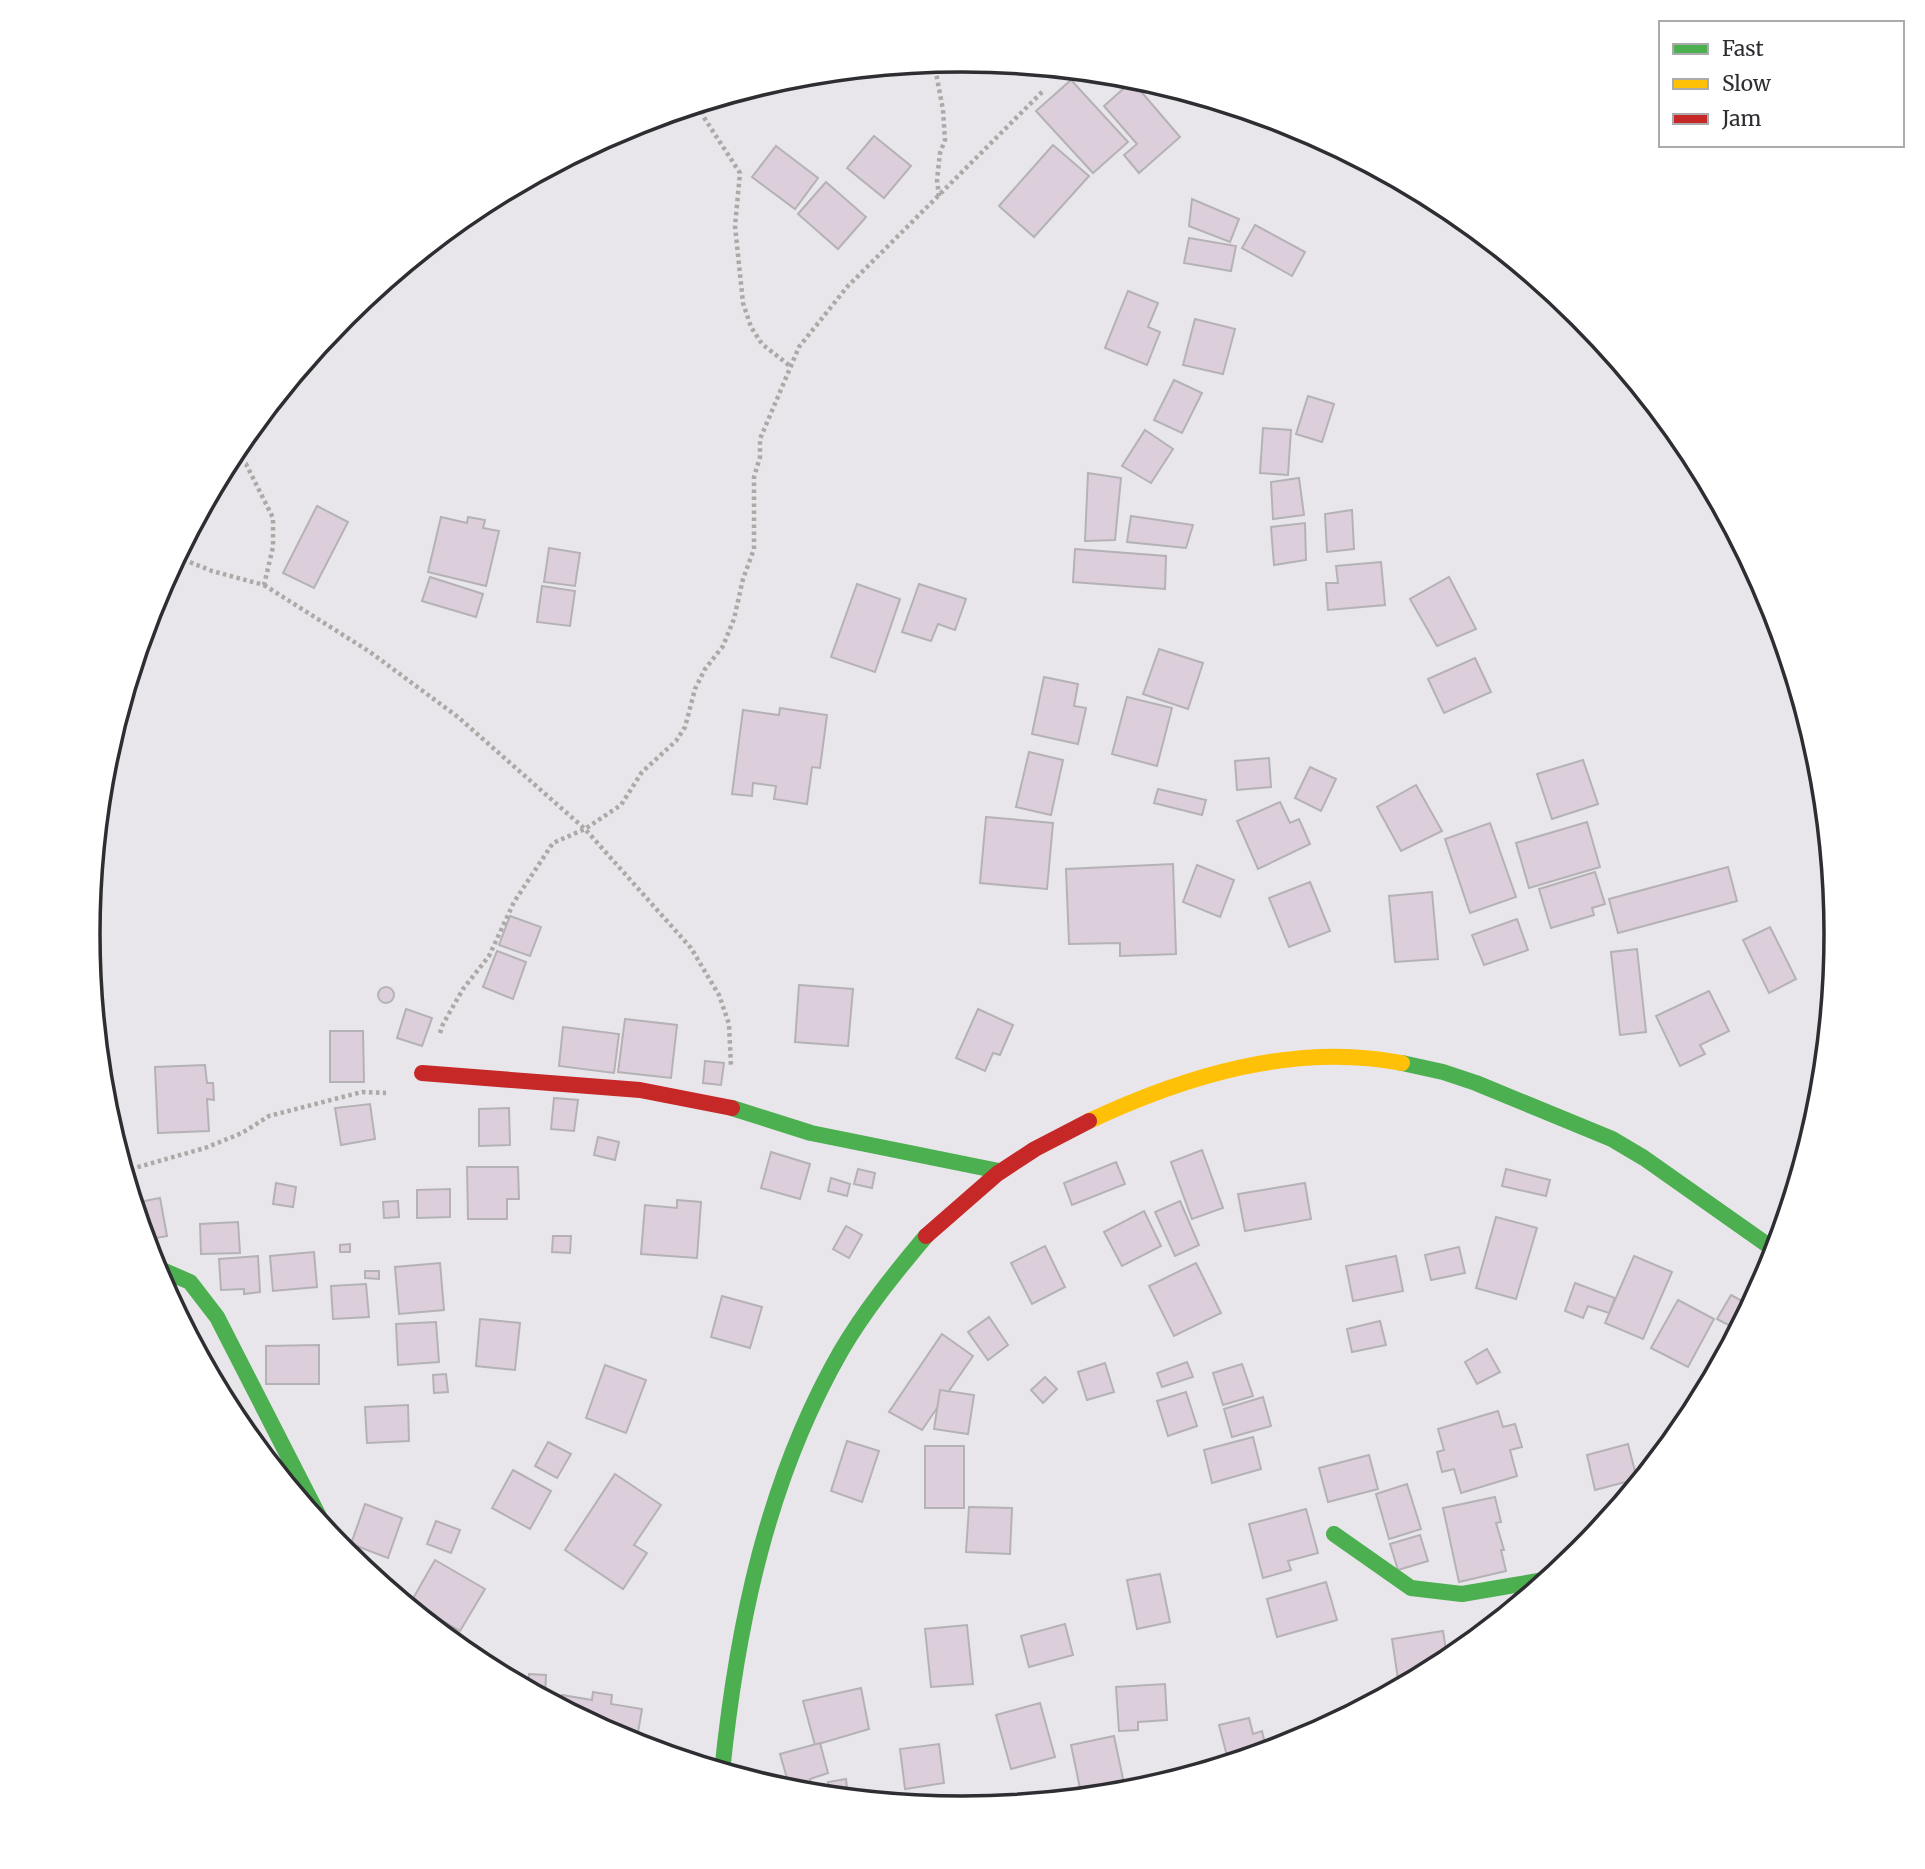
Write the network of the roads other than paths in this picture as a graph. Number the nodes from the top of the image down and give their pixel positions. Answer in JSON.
{"nodes":[{"id":1,"x":422,"y":1073,"type":"road end"},
{"id":2,"x":999,"y":1171,"type":"junction"},
{"id":3,"x":1767,"y":1245,"type":"edge"},
{"id":4,"x":169,"y":1273,"type":"edge"},
{"id":5,"x":309,"y":1497,"type":"edge"},
{"id":6,"x":1334,"y":1534,"type":"dead end"},
{"id":7,"x":1532,"y":1582,"type":"edge"},
{"id":8,"x":723,"y":1763,"type":"edge"}],
"edges":[{"from":1,"to":2,"type":"street"},
{"from":2,"to":3,"type":"street"},
{"from":2,"to":8,"type":"street"},
{"from":4,"to":5,"type":"street"},
{"from":6,"to":7,"type":"street"}]}
